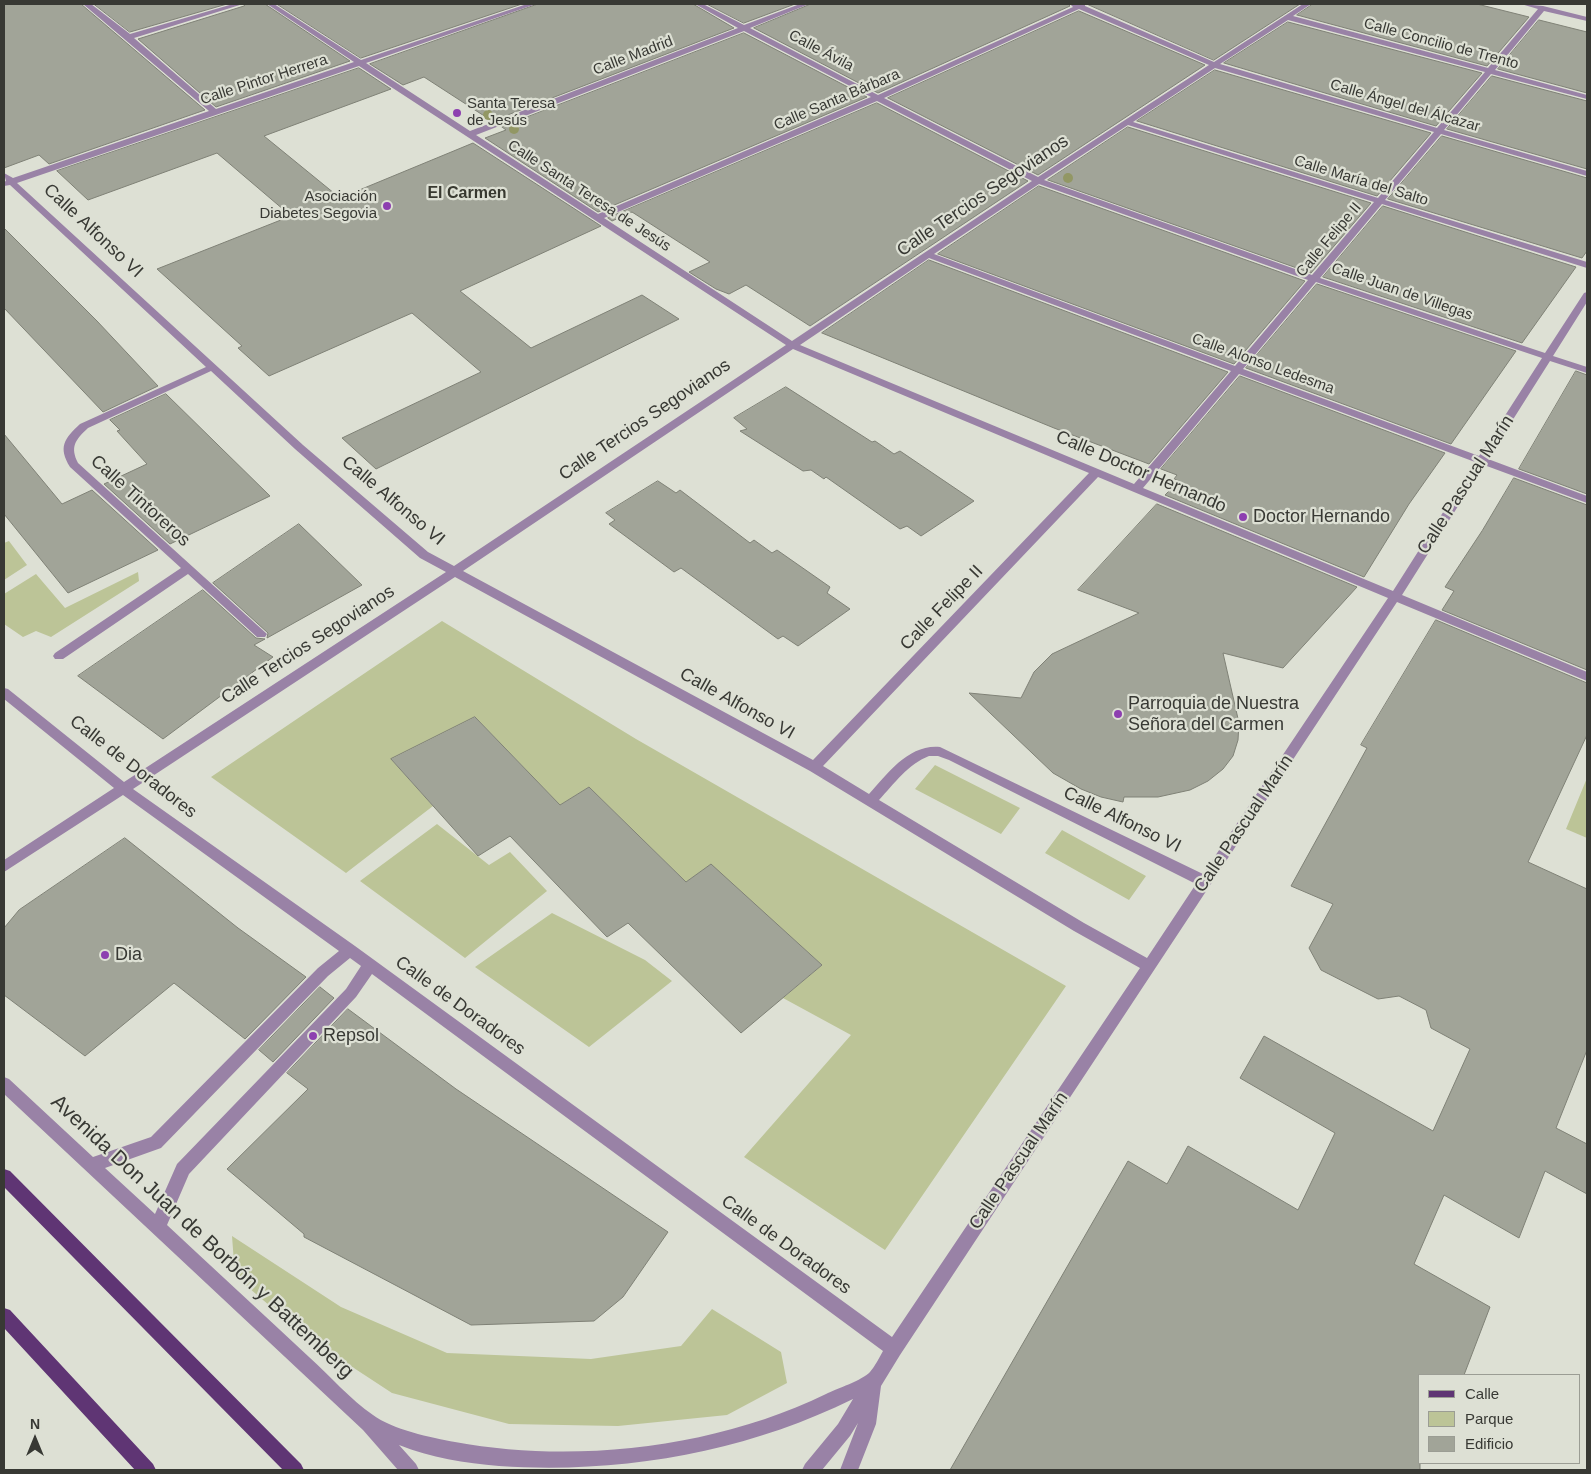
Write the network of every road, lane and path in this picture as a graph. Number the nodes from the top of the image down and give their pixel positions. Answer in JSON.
{"nodes":[{"id":1,"x":87,"y":4,"type":"edge"},
{"id":2,"x":240,"y":4,"type":"edge"},
{"id":3,"x":270,"y":4,"type":"edge"},
{"id":4,"x":533,"y":4,"type":"edge"},
{"id":5,"x":698,"y":4,"type":"edge"},
{"id":6,"x":806,"y":4,"type":"edge"},
{"id":7,"x":1307,"y":4,"type":"edge"},
{"id":8,"x":1524,"y":4,"type":"edge"},
{"id":9,"x":1079,"y":5,"type":"edge"},
{"id":10,"x":1543,"y":8,"type":"junction"},
{"id":11,"x":1287,"y":17,"type":"junction"},
{"id":12,"x":1587,"y":19,"type":"edge"},
{"id":13,"x":745,"y":27,"type":"junction"},
{"id":14,"x":130,"y":37,"type":"junction"},
{"id":15,"x":362,"y":63,"type":"junction"},
{"id":16,"x":1214,"y":65,"type":"junction"},
{"id":17,"x":1491,"y":71,"type":"junction"},
{"id":18,"x":879,"y":97,"type":"junction"},
{"id":19,"x":1587,"y":97,"type":"edge"},
{"id":20,"x":214,"y":111,"type":"junction"},
{"id":21,"x":1128,"y":123,"type":"junction"},
{"id":22,"x":1441,"y":131,"type":"junction"},
{"id":23,"x":470,"y":134,"type":"junction"},
{"id":24,"x":1587,"y":174,"type":"edge"},
{"id":25,"x":6,"y":180,"type":"edge"},
{"id":26,"x":1038,"y":181,"type":"junction"},
{"id":27,"x":1381,"y":202,"type":"junction"},
{"id":28,"x":597,"y":218,"type":"junction"},
{"id":29,"x":928,"y":255,"type":"junction"},
{"id":30,"x":1587,"y":265,"type":"edge"},
{"id":31,"x":1315,"y":279,"type":"junction"},
{"id":32,"x":1587,"y":295,"type":"edge"},
{"id":33,"x":792,"y":345,"type":"junction"},
{"id":34,"x":1548,"y":357,"type":"junction"},
{"id":35,"x":213,"y":368,"type":"junction"},
{"id":36,"x":1238,"y":370,"type":"junction"},
{"id":37,"x":1587,"y":370,"type":"edge"},
{"id":38,"x":1481,"y":461,"type":"junction"},
{"id":39,"x":1096,"y":472,"type":"junction"},
{"id":40,"x":1136,"y":489,"type":"junction"},
{"id":41,"x":1587,"y":500,"type":"edge"},
{"id":42,"x":189,"y":568,"type":"junction"},
{"id":43,"x":455,"y":571,"type":"junction"},
{"id":44,"x":1395,"y":597,"type":"junction"},
{"id":45,"x":261,"y":634,"type":"dead end"},
{"id":46,"x":59,"y":656,"type":"dead end"},
{"id":47,"x":1587,"y":677,"type":"edge"},
{"id":48,"x":4,"y":692,"type":"edge"},
{"id":49,"x":814,"y":767,"type":"junction"},
{"id":50,"x":124,"y":789,"type":"junction"},
{"id":51,"x":870,"y":802,"type":"junction"},
{"id":52,"x":4,"y":867,"type":"edge"},
{"id":53,"x":1205,"y":882,"type":"junction"},
{"id":54,"x":350,"y":950,"type":"junction"},
{"id":55,"x":370,"y":965,"type":"junction"},
{"id":56,"x":1149,"y":966,"type":"junction"},
{"id":57,"x":4,"y":1084,"type":"edge"},
{"id":58,"x":90,"y":1165,"type":"junction"},
{"id":59,"x":4,"y":1176,"type":"edge"},
{"id":60,"x":158,"y":1228,"type":"junction"},
{"id":61,"x":4,"y":1316,"type":"edge"},
{"id":62,"x":894,"y":1349,"type":"junction"},
{"id":63,"x":875,"y":1380,"type":"junction"},
{"id":64,"x":369,"y":1424,"type":"junction"},
{"id":65,"x":147,"y":1470,"type":"edge"},
{"id":66,"x":295,"y":1470,"type":"edge"},
{"id":67,"x":410,"y":1470,"type":"edge"},
{"id":68,"x":811,"y":1470,"type":"edge"},
{"id":69,"x":849,"y":1470,"type":"edge"}],
"edges":[{"from":1,"to":14,"type":"street"},
{"from":2,"to":14,"type":"street"},
{"from":3,"to":15,"type":"street","name":"Calle Santa Teresa de Jesús"},
{"from":4,"to":15,"type":"street","name":"Calle Pintor Herrera"},
{"from":5,"to":13,"type":"street","name":"Calle Ávila"},
{"from":6,"to":13,"type":"street","name":"Calle Madrid"},
{"from":7,"to":11,"type":"street","name":"Calle Tercios Segovianos"},
{"from":8,"to":10,"type":"street"},
{"from":9,"to":16,"type":"street","name":"Calle Ángel del Álcazar"},
{"from":9,"to":18,"type":"street","name":"Calle Santa Bárbara"},
{"from":10,"to":12,"type":"street"},
{"from":10,"to":17,"type":"street","name":"Calle Felipe II"},
{"from":11,"to":16,"type":"street","name":"Calle Tercios Segovianos"},
{"from":11,"to":17,"type":"street","name":"Calle Concilio de Trento"},
{"from":13,"to":18,"type":"street","name":"Calle Ávila"},
{"from":13,"to":23,"type":"street","name":"Calle Madrid"},
{"from":14,"to":20,"type":"street"},
{"from":15,"to":20,"type":"street","name":"Calle Pintor Herrera"},
{"from":15,"to":23,"type":"street","name":"Calle Santa Teresa de Jesús"},
{"from":16,"to":21,"type":"street","name":"Calle Tercios Segovianos"},
{"from":16,"to":22,"type":"street","name":"Calle Ángel del Álcazar"},
{"from":17,"to":19,"type":"street","name":"Calle Concilio de Trento"},
{"from":17,"to":22,"type":"street","name":"Calle Felipe II"},
{"from":18,"to":26,"type":"street","name":"Calle Ávila"},
{"from":18,"to":28,"type":"street","name":"Calle Santa Bárbara"},
{"from":20,"to":25,"type":"street","name":"Calle Pintor Herrera"},
{"from":21,"to":26,"type":"street","name":"Calle Tercios Segovianos"},
{"from":21,"to":27,"type":"street","name":"Calle María del Salto"},
{"from":22,"to":24,"type":"street","name":"Calle Ángel del Álcazar"},
{"from":22,"to":27,"type":"street","name":"Calle Felipe II"},
{"from":23,"to":28,"type":"street","name":"Calle Santa Teresa de Jesús"},
{"from":25,"to":35,"type":"street","name":"Calle Alfonso VI"},
{"from":26,"to":29,"type":"street","name":"Calle Tercios Segovianos"},
{"from":26,"to":31,"type":"street","name":"Calle Juan de Villegas"},
{"from":27,"to":30,"type":"street","name":"Calle María del Salto"},
{"from":27,"to":31,"type":"street","name":"Calle Felipe II"},
{"from":28,"to":33,"type":"street","name":"Calle Santa Teresa de Jesús"},
{"from":29,"to":33,"type":"street","name":"Calle Tercios Segovianos"},
{"from":29,"to":36,"type":"street","name":"Calle Alonso Ledesma"},
{"from":31,"to":34,"type":"street","name":"Calle Juan de Villegas"},
{"from":31,"to":36,"type":"street","name":"Calle Felipe II"},
{"from":32,"to":34,"type":"street","name":"Calle Pascual Marín"},
{"from":33,"to":39,"type":"street","name":"Calle Doctor Hernando"},
{"from":33,"to":43,"type":"street","name":"Calle Tercios Segovianos"},
{"from":34,"to":37,"type":"street","name":"Calle Juan de Villegas"},
{"from":34,"to":38,"type":"street","name":"Calle Pascual Marín"},
{"from":35,"to":42,"type":"street","name":"Calle Tintoreros"},
{"from":35,"to":43,"type":"street","name":"Calle Alfonso VI"},
{"from":36,"to":38,"type":"street","name":"Calle Alonso Ledesma"},
{"from":36,"to":40,"type":"street","name":"Calle Felipe II"},
{"from":38,"to":41,"type":"street","name":"Calle Alonso Ledesma"},
{"from":38,"to":44,"type":"street","name":"Calle Pascual Marín"},
{"from":39,"to":40,"type":"street","name":"Calle Doctor Hernando"},
{"from":39,"to":49,"type":"street","name":"Calle Felipe II"},
{"from":40,"to":44,"type":"street","name":"Calle Doctor Hernando"},
{"from":42,"to":45,"type":"street","name":"Calle Tintoreros"},
{"from":42,"to":46,"type":"street","name":"Calle Tintoreros"},
{"from":43,"to":49,"type":"street","name":"Calle Alfonso VI"},
{"from":43,"to":50,"type":"street","name":"Calle Tercios Segovianos"},
{"from":44,"to":47,"type":"street","name":"Calle Doctor Hernando"},
{"from":44,"to":53,"type":"street","name":"Calle Pascual Marín"},
{"from":48,"to":50,"type":"street","name":"Calle de Doradores"},
{"from":49,"to":51,"type":"street","name":"Calle Alfonso VI"},
{"from":50,"to":52,"type":"street","name":"Calle Tercios Segovianos"},
{"from":50,"to":54,"type":"street","name":"Calle de Doradores"},
{"from":51,"to":53,"type":"street","name":"Calle Alfonso VI"},
{"from":51,"to":56,"type":"street","name":"Calle Alfonso VI"},
{"from":53,"to":56,"type":"street","name":"Calle Pascual Marín"},
{"from":54,"to":55,"type":"street","name":"Calle de Doradores"},
{"from":54,"to":58,"type":"street"},
{"from":55,"to":60,"type":"street"},
{"from":55,"to":62,"type":"street","name":"Calle de Doradores"},
{"from":56,"to":62,"type":"street","name":"Calle Pascual Marín"},
{"from":57,"to":58,"type":"street","name":"Avenida Don Juan de Borbón y Battemberg"},
{"from":58,"to":60,"type":"street","name":"Avenida Don Juan de Borbón y Battemberg"},
{"from":59,"to":66,"type":"main road"},
{"from":60,"to":64,"type":"street","name":"Avenida Don Juan de Borbón y Battemberg"},
{"from":61,"to":65,"type":"main road"},
{"from":62,"to":63,"type":"street","name":"Calle Pascual Marín"},
{"from":63,"to":64,"type":"street"},
{"from":63,"to":68,"type":"street"},
{"from":63,"to":69,"type":"street"},
{"from":64,"to":67,"type":"street","name":"Avenida Don Juan de Borbón y Battemberg"}]}
